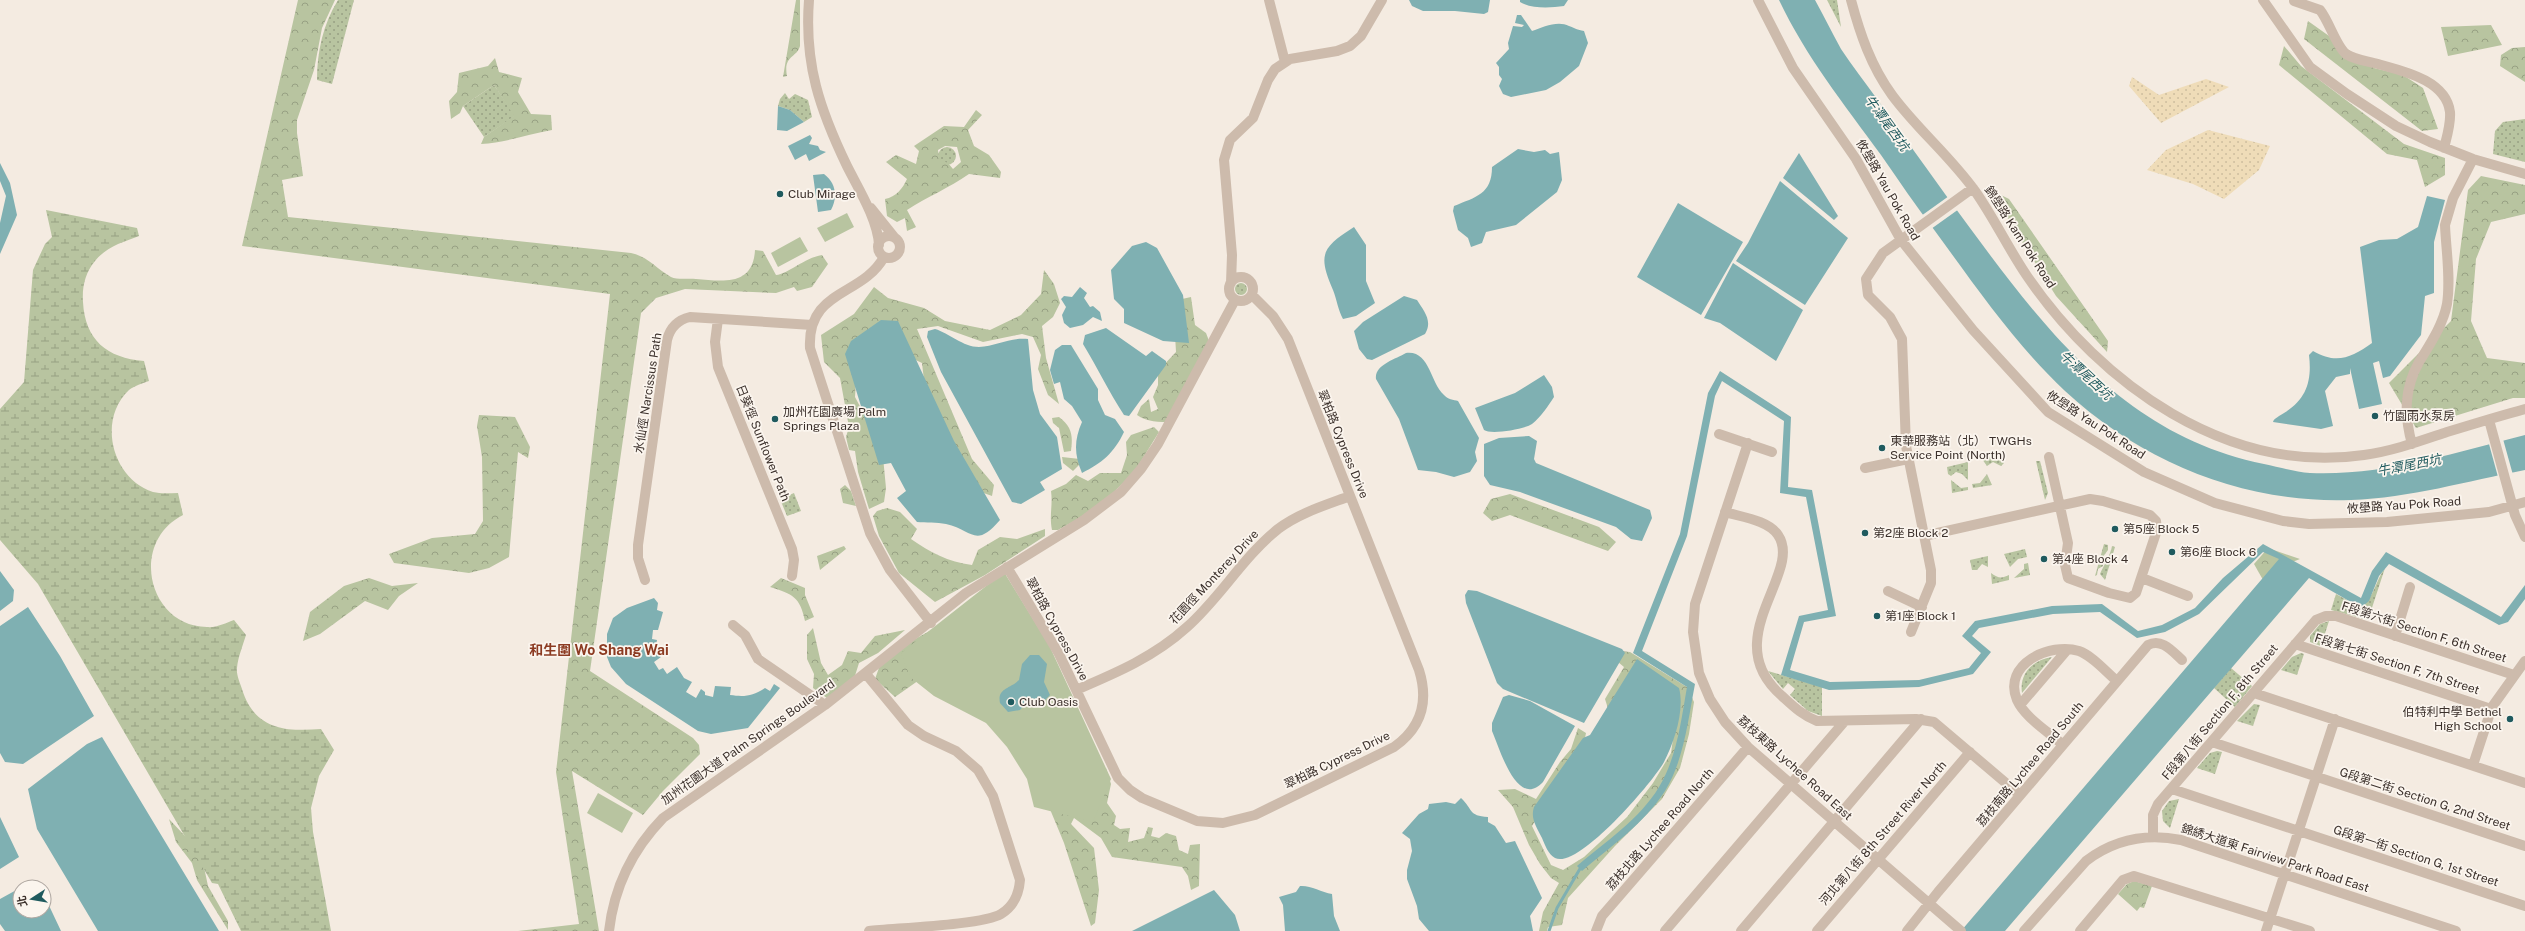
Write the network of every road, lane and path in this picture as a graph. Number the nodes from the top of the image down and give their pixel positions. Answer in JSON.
{"nodes":[{"id":1,"x":809,"y":0,"type":"edge"},
{"id":2,"x":1269,"y":0,"type":"edge"},
{"id":3,"x":1382,"y":0,"type":"edge"},
{"id":4,"x":1758,"y":0,"type":"edge"},
{"id":5,"x":1851,"y":0,"type":"edge"},
{"id":6,"x":2263,"y":0,"type":"edge"},
{"id":7,"x":2294,"y":1,"type":"edge"},
{"id":8,"x":1285,"y":62,"type":"junction"},
{"id":9,"x":2444,"y":148,"type":"junction"},
{"id":10,"x":2474,"y":159,"type":"junction"},
{"id":11,"x":2525,"y":174,"type":"edge"},
{"id":12,"x":1973,"y":188,"type":"junction"},
{"id":13,"x":861,"y":193,"type":"junction"},
{"id":14,"x":895,"y":238,"type":"junction"},
{"id":15,"x":1901,"y":240,"type":"junction"},
{"id":16,"x":878,"y":245,"type":"junction"},
{"id":17,"x":1232,"y":256,"type":"junction"},
{"id":18,"x":884,"y":257,"type":"junction"},
{"id":19,"x":1242,"y":277,"type":"junction"},
{"id":20,"x":1230,"y":283,"type":"junction"},
{"id":21,"x":1252,"y":295,"type":"junction"},
{"id":22,"x":1235,"y":300,"type":"junction"},
{"id":23,"x":718,"y":319,"type":"junction"},
{"id":24,"x":812,"y":325,"type":"junction"},
{"id":25,"x":2525,"y":409,"type":"edge"},
{"id":26,"x":2489,"y":420,"type":"junction"},
{"id":27,"x":1719,"y":434,"type":"dead end"},
{"id":28,"x":1748,"y":443,"type":"junction"},
{"id":29,"x":2412,"y":444,"type":"junction"},
{"id":30,"x":1772,"y":452,"type":"dead end"},
{"id":31,"x":2049,"y":457,"type":"dead end"},
{"id":32,"x":1908,"y":459,"type":"junction"},
{"id":33,"x":1865,"y":468,"type":"dead end"},
{"id":34,"x":1350,"y":496,"type":"junction"},
{"id":35,"x":2525,"y":502,"type":"edge"},
{"id":36,"x":2060,"y":506,"type":"junction"},
{"id":37,"x":2513,"y":506,"type":"junction"},
{"id":38,"x":1726,"y":512,"type":"junction"},
{"id":39,"x":1924,"y":536,"type":"junction"},
{"id":40,"x":2525,"y":537,"type":"edge"},
{"id":41,"x":1007,"y":567,"type":"junction"},
{"id":42,"x":792,"y":576,"type":"dead end"},
{"id":43,"x":2142,"y":578,"type":"junction"},
{"id":44,"x":645,"y":580,"type":"dead end"},
{"id":45,"x":2410,"y":587,"type":"dead end"},
{"id":46,"x":1888,"y":592,"type":"dead end"},
{"id":47,"x":2188,"y":596,"type":"dead end"},
{"id":48,"x":1922,"y":607,"type":"junction"},
{"id":49,"x":2326,"y":616,"type":"joint"},
{"id":50,"x":931,"y":623,"type":"junction"},
{"id":51,"x":733,"y":625,"type":"dead end"},
{"id":52,"x":1911,"y":632,"type":"dead end"},
{"id":53,"x":2395,"y":636,"type":"junction"},
{"id":54,"x":2296,"y":644,"type":"junction"},
{"id":55,"x":2067,"y":650,"type":"junction"},
{"id":56,"x":2182,"y":660,"type":"dead end"},
{"id":57,"x":2525,"y":660,"type":"edge"},
{"id":58,"x":866,"y":674,"type":"junction"},
{"id":59,"x":2514,"y":675,"type":"junction"},
{"id":60,"x":2117,"y":682,"type":"junction"},
{"id":61,"x":1076,"y":690,"type":"junction"},
{"id":62,"x":2254,"y":693,"type":"junction"},
{"id":63,"x":825,"y":705,"type":"junction"},
{"id":64,"x":2020,"y":705,"type":"junction"},
{"id":65,"x":2491,"y":709,"type":"junction"},
{"id":66,"x":1922,"y":719,"type":"junction"},
{"id":67,"x":2335,"y":720,"type":"junction"},
{"id":68,"x":1844,"y":722,"type":"junction"},
{"id":69,"x":2212,"y":742,"type":"junction"},
{"id":70,"x":2063,"y":745,"type":"junction"},
{"id":71,"x":1748,"y":747,"type":"junction"},
{"id":72,"x":1970,"y":752,"type":"junction"},
{"id":73,"x":2472,"y":765,"type":"junction"},
{"id":74,"x":2316,"y":777,"type":"junction"},
{"id":75,"x":2525,"y":783,"type":"edge"},
{"id":76,"x":1791,"y":784,"type":"junction"},
{"id":77,"x":2172,"y":789,"type":"junction"},
{"id":78,"x":2020,"y":795,"type":"junction"},
{"id":79,"x":1834,"y":821,"type":"junction"},
{"id":80,"x":2298,"y":831,"type":"junction"},
{"id":81,"x":2153,"y":836,"type":"junction"},
{"id":82,"x":2525,"y":846,"type":"edge"},
{"id":83,"x":1878,"y":859,"type":"junction"},
{"id":84,"x":2284,"y":874,"type":"junction"},
{"id":85,"x":1930,"y":903,"type":"junction"},
{"id":86,"x":2525,"y":906,"type":"edge"},
{"id":87,"x":2270,"y":918,"type":"junction"},
{"id":88,"x":609,"y":931,"type":"edge"},
{"id":89,"x":869,"y":931,"type":"edge"},
{"id":90,"x":1596,"y":931,"type":"edge"},
{"id":91,"x":1665,"y":931,"type":"edge"},
{"id":92,"x":1741,"y":931,"type":"edge"},
{"id":93,"x":1817,"y":931,"type":"edge"},
{"id":94,"x":1907,"y":931,"type":"edge"},
{"id":95,"x":1961,"y":931,"type":"edge"},
{"id":96,"x":2024,"y":931,"type":"edge"},
{"id":97,"x":2080,"y":931,"type":"edge"},
{"id":98,"x":2266,"y":931,"type":"edge"},
{"id":99,"x":2310,"y":931,"type":"edge"},
{"id":100,"x":2456,"y":931,"type":"edge"}],
"edges":[{"from":1,"to":13,"type":"street"},
{"from":2,"to":8,"type":"street"},
{"from":3,"to":8,"type":"street"},
{"from":4,"to":15,"type":"street","name":"攸壆路 Yau Pok Road"},
{"from":5,"to":12,"type":"street","name":"錦壆路 Kam Pok Road"},
{"from":6,"to":9,"type":"street"},
{"from":7,"to":9,"type":"street"},
{"from":8,"to":17,"type":"street"},
{"from":9,"to":10,"type":"street"},
{"from":10,"to":11,"type":"street"},
{"from":10,"to":29,"type":"street"},
{"from":12,"to":15,"type":"street"},
{"from":12,"to":29,"type":"street","name":"錦壆路 Kam Pok Road"},
{"from":13,"to":14,"type":"street"},
{"from":13,"to":16,"type":"street"},
{"from":14,"to":16,"type":"street"},
{"from":14,"to":18,"type":"street"},
{"from":15,"to":32,"type":"street"},
{"from":15,"to":37,"type":"street","name":"攸壆路 Yau Pok Road"},
{"from":16,"to":18,"type":"street"},
{"from":17,"to":19,"type":"street"},
{"from":17,"to":20,"type":"street"},
{"from":18,"to":24,"type":"street"},
{"from":19,"to":20,"type":"street"},
{"from":19,"to":21,"type":"street"},
{"from":20,"to":22,"type":"street"},
{"from":21,"to":22,"type":"street"},
{"from":21,"to":34,"type":"street","name":"翠柏路 Cypress Drive"},
{"from":22,"to":41,"type":"street","name":"加州花園大道 Palm Springs Boulevard"},
{"from":23,"to":24,"type":"street","name":"水仙徑 Narcissus Path"},
{"from":23,"to":42,"type":"street","name":"日葵徑 Sunflower Path"},
{"from":23,"to":44,"type":"street","name":"水仙徑 Narcissus Path"},
{"from":24,"to":50,"type":"street"},
{"from":25,"to":26,"type":"street","name":"錦壆路 Kam Pok Road"},
{"from":26,"to":29,"type":"street","name":"錦壆路 Kam Pok Road"},
{"from":26,"to":37,"type":"street"},
{"from":27,"to":28,"type":"street"},
{"from":28,"to":30,"type":"street"},
{"from":28,"to":38,"type":"street","name":"荔枝東路 Lychee Road East"},
{"from":31,"to":36,"type":"street"},
{"from":32,"to":33,"type":"street"},
{"from":32,"to":39,"type":"street"},
{"from":34,"to":61,"type":"street","name":"花園徑 Monterey Drive"},
{"from":34,"to":61,"type":"street","name":"翠柏路 Cypress Drive"},
{"from":35,"to":37,"type":"street","name":"攸壆路 Yau Pok Road"},
{"from":36,"to":39,"type":"street"},
{"from":36,"to":43,"type":"street"},
{"from":36,"to":43,"type":"street"},
{"from":37,"to":40,"type":"street"},
{"from":38,"to":68,"type":"street"},
{"from":38,"to":71,"type":"street","name":"荔枝東路 Lychee Road East"},
{"from":39,"to":48,"type":"street"},
{"from":41,"to":50,"type":"street","name":"加州花園大道 Palm Springs Boulevard"},
{"from":41,"to":61,"type":"street","name":"翠柏路 Cypress Drive"},
{"from":43,"to":47,"type":"street"},
{"from":45,"to":53,"type":"street"},
{"from":46,"to":48,"type":"street"},
{"from":48,"to":52,"type":"street"},
{"from":49,"to":53,"type":"street","name":"F段第六街 Section F, 6th Street"},
{"from":49,"to":54,"type":"street","name":"F段第八街 Section F, 8th Street"},
{"from":50,"to":58,"type":"street","name":"加州花園大道 Palm Springs Boulevard"},
{"from":51,"to":63,"type":"street"},
{"from":53,"to":59,"type":"street","name":"F段第六街 Section F, 6th Street"},
{"from":54,"to":62,"type":"street","name":"F段第八街 Section F, 8th Street"},
{"from":54,"to":65,"type":"street","name":"F段第七街 Section F, 7th Street"},
{"from":55,"to":60,"type":"street"},
{"from":55,"to":64,"type":"street"},
{"from":55,"to":64,"type":"street"},
{"from":56,"to":60,"type":"street","name":"荔枝南路 Lychee Road South"},
{"from":57,"to":59,"type":"street"},
{"from":58,"to":63,"type":"street","name":"加州花園大道 Palm Springs Boulevard"},
{"from":58,"to":89,"type":"street"},
{"from":59,"to":65,"type":"street"},
{"from":60,"to":70,"type":"street","name":"荔枝南路 Lychee Road South"},
{"from":62,"to":67,"type":"street"},
{"from":62,"to":69,"type":"street","name":"F段第八街 Section F, 8th Street"},
{"from":63,"to":88,"type":"street","name":"加州花園大道 Palm Springs Boulevard"},
{"from":64,"to":70,"type":"street"},
{"from":65,"to":73,"type":"street"},
{"from":66,"to":68,"type":"street"},
{"from":66,"to":72,"type":"street"},
{"from":66,"to":79,"type":"street"},
{"from":67,"to":73,"type":"street"},
{"from":67,"to":74,"type":"street"},
{"from":68,"to":76,"type":"street"},
{"from":69,"to":74,"type":"street","name":"G段第二街 Section G, 2nd Street"},
{"from":69,"to":77,"type":"street","name":"F段第八街 Section F, 8th Street"},
{"from":70,"to":78,"type":"street","name":"荔枝南路 Lychee Road South"},
{"from":71,"to":76,"type":"street","name":"荔枝東路 Lychee Road East"},
{"from":71,"to":90,"type":"street","name":"荔枝北路 Lychee Road North"},
{"from":72,"to":78,"type":"street"},
{"from":72,"to":83,"type":"street","name":"河北第八街 8th Street River North"},
{"from":73,"to":75,"type":"street"},
{"from":74,"to":80,"type":"street"},
{"from":74,"to":82,"type":"street","name":"G段第二街 Section G, 2nd Street"},
{"from":76,"to":79,"type":"street","name":"荔枝東路 Lychee Road East"},
{"from":76,"to":91,"type":"street"},
{"from":77,"to":80,"type":"street","name":"G段第一街 Section G, 1st Street"},
{"from":77,"to":81,"type":"street","name":"F段第八街 Section F, 8th Street"},
{"from":78,"to":85,"type":"street","name":"荔枝南路 Lychee Road South"},
{"from":79,"to":83,"type":"street","name":"荔枝東路 Lychee Road East"},
{"from":79,"to":92,"type":"street"},
{"from":80,"to":84,"type":"street"},
{"from":80,"to":86,"type":"street","name":"G段第一街 Section G, 1st Street"},
{"from":81,"to":84,"type":"street","name":"錦綉大道東 Fairview Park Road East"},
{"from":81,"to":96,"type":"street","name":"錦綉大道東 Fairview Park Road East"},
{"from":83,"to":85,"type":"street","name":"荔枝東路 Lychee Road East"},
{"from":83,"to":93,"type":"street","name":"河北第八街 8th Street River North"},
{"from":84,"to":87,"type":"street"},
{"from":84,"to":100,"type":"street","name":"錦綉大道東 Fairview Park Road East"},
{"from":85,"to":94,"type":"street","name":"荔枝南路 Lychee Road South"},
{"from":85,"to":95,"type":"street","name":"荔枝東路 Lychee Road East"},
{"from":87,"to":97,"type":"street"},
{"from":87,"to":98,"type":"street"},
{"from":87,"to":99,"type":"street"}]}
